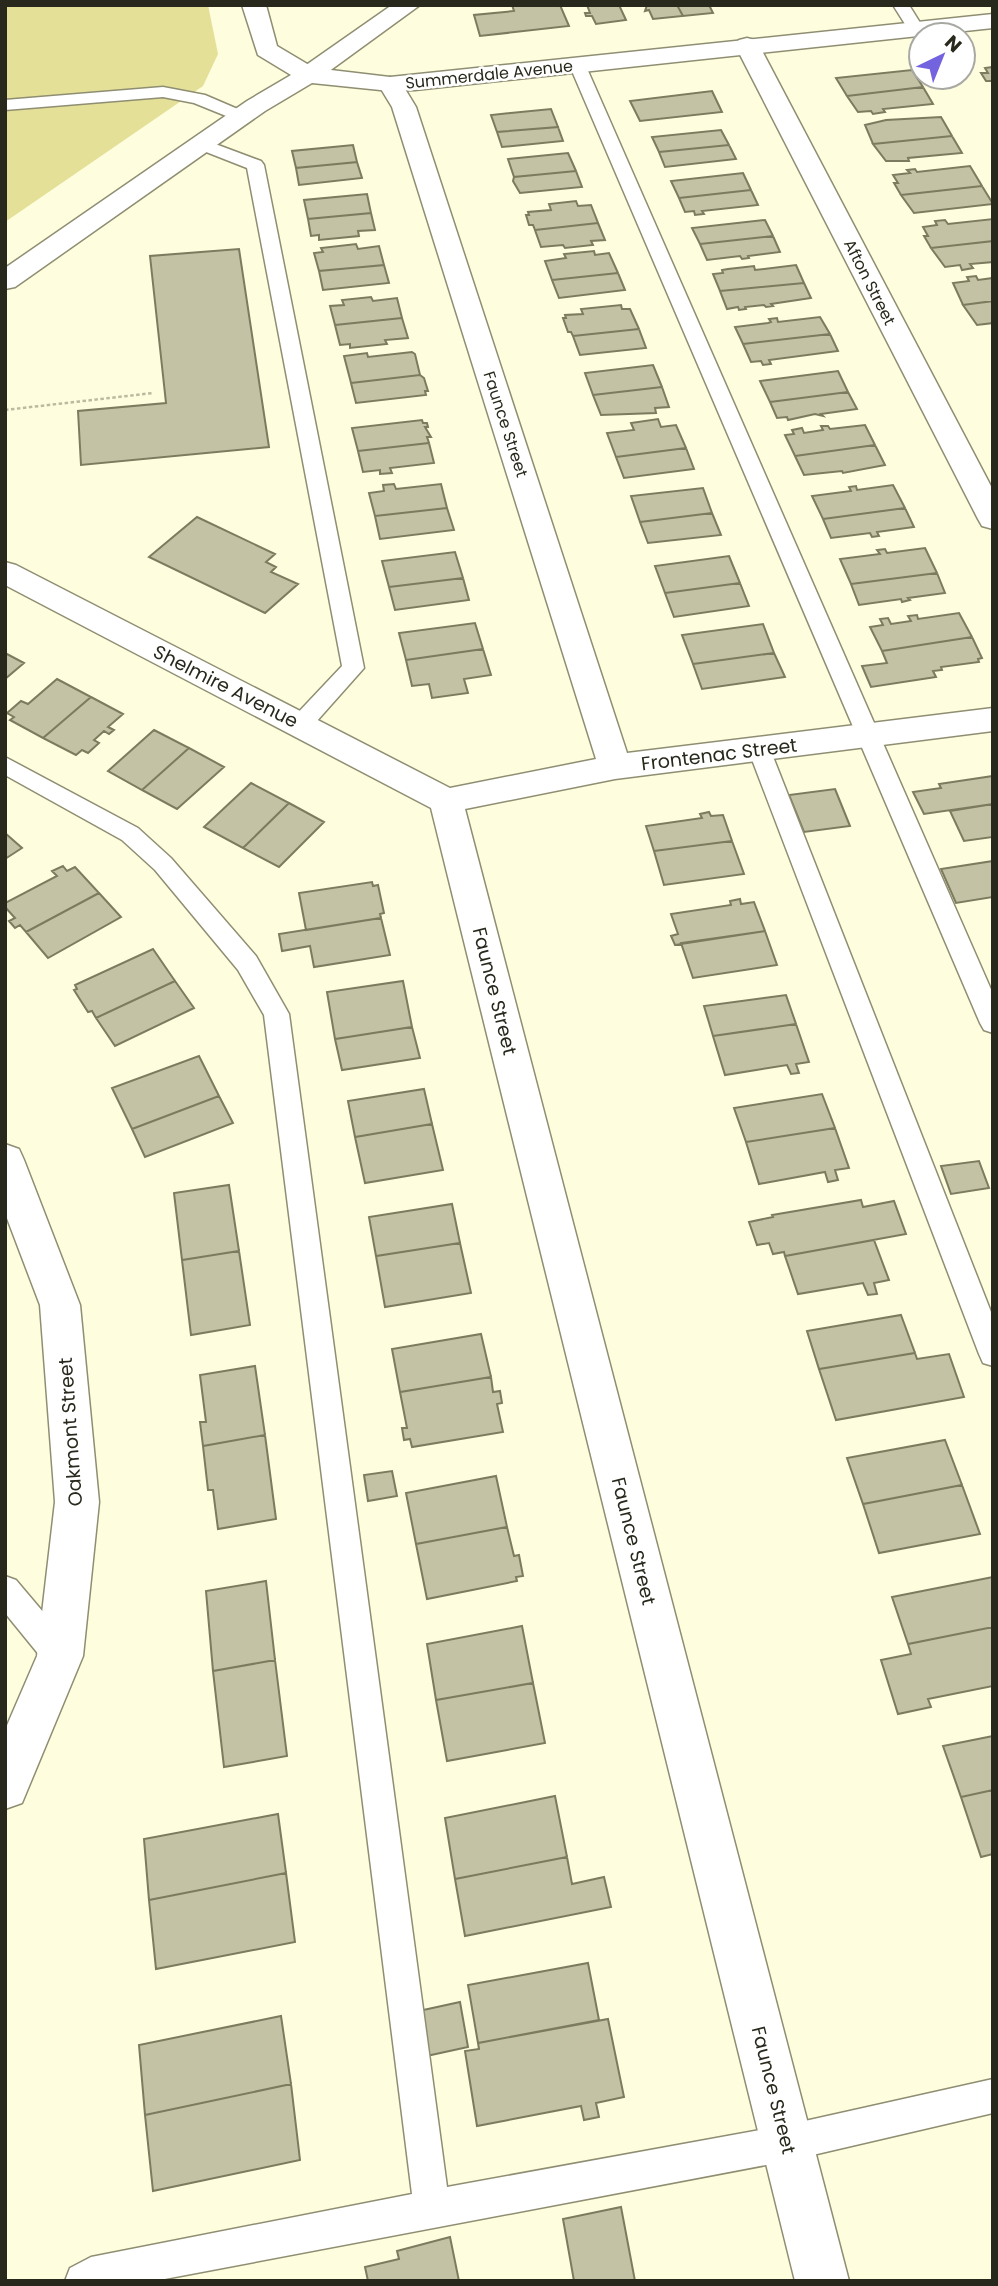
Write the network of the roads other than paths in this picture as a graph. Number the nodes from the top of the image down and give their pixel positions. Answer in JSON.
{"nodes":[{"id":1,"x":254,"y":5,"type":"edge"},
{"id":2,"x":408,"y":5,"type":"edge"},
{"id":3,"x":901,"y":5,"type":"edge"},
{"id":4,"x":911,"y":21,"type":"edge"},
{"id":5,"x":907,"y":30,"type":"edge"},
{"id":6,"x":747,"y":46,"type":"junction"},
{"id":7,"x":577,"y":64,"type":"junction"},
{"id":8,"x":308,"y":75,"type":"junction"},
{"id":9,"x":390,"y":84,"type":"junction"},
{"id":10,"x":5,"y":105,"type":"edge"},
{"id":11,"x":241,"y":117,"type":"junction"},
{"id":12,"x":202,"y":144,"type":"junction"},
{"id":13,"x":5,"y":281,"type":"edge"},
{"id":14,"x":993,"y":519,"type":"edge"},
{"id":15,"x":5,"y":572,"type":"edge"},
{"id":16,"x":993,"y":719,"type":"edge"},
{"id":17,"x":300,"y":725,"type":"junction"},
{"id":18,"x":870,"y":735,"type":"junction"},
{"id":19,"x":759,"y":749,"type":"junction"},
{"id":20,"x":5,"y":765,"type":"edge"},
{"id":21,"x":615,"y":767,"type":"junction"},
{"id":22,"x":446,"y":801,"type":"junction"},
{"id":23,"x":993,"y":1024,"type":"edge"},
{"id":24,"x":5,"y":1160,"type":"edge"},
{"id":25,"x":993,"y":1353,"type":"edge"},
{"id":26,"x":5,"y":1590,"type":"edge"},
{"id":27,"x":60,"y":1656,"type":"junction"},
{"id":28,"x":5,"y":1786,"type":"edge"},
{"id":29,"x":993,"y":2096,"type":"edge"},
{"id":30,"x":787,"y":2143,"type":"junction"},
{"id":31,"x":432,"y":2208,"type":"junction"},
{"id":32,"x":83,"y":2281,"type":"edge"},
{"id":33,"x":822,"y":2281,"type":"edge"}],
"edges":[{"from":1,"to":8,"type":"street"},
{"from":2,"to":8,"type":"street"},
{"from":3,"to":4,"type":"lane"},
{"from":5,"to":6,"type":"street","name":"Summerdale Avenue"},
{"from":6,"to":7,"type":"street","name":"Summerdale Avenue"},
{"from":6,"to":14,"type":"street","name":"Afton Street"},
{"from":7,"to":9,"type":"street","name":"Summerdale Avenue"},
{"from":7,"to":18,"type":"lane"},
{"from":8,"to":9,"type":"street","name":"Summerdale Avenue"},
{"from":8,"to":11,"type":"street"},
{"from":9,"to":21,"type":"street","name":"Faunce Street"},
{"from":10,"to":11,"type":"lane"},
{"from":11,"to":12,"type":"street"},
{"from":12,"to":13,"type":"street"},
{"from":12,"to":17,"type":"lane"},
{"from":15,"to":17,"type":"street","name":"Shelmire Avenue"},
{"from":16,"to":18,"type":"street","name":"Frontenac Street"},
{"from":17,"to":22,"type":"street","name":"Shelmire Avenue"},
{"from":18,"to":19,"type":"street","name":"Frontenac Street"},
{"from":18,"to":23,"type":"lane"},
{"from":19,"to":21,"type":"street","name":"Frontenac Street"},
{"from":19,"to":25,"type":"lane"},
{"from":20,"to":31,"type":"lane"},
{"from":21,"to":22,"type":"street","name":"Frontenac Street"},
{"from":22,"to":30,"type":"street","name":"Faunce Street"},
{"from":24,"to":27,"type":"street","name":"Oakmont Street"},
{"from":26,"to":27,"type":"lane"},
{"from":27,"to":28,"type":"street","name":"Oakmont Street"},
{"from":29,"to":30,"type":"lane"},
{"from":30,"to":31,"type":"lane"},
{"from":30,"to":33,"type":"street","name":"Faunce Street"},
{"from":31,"to":32,"type":"lane"}]}
